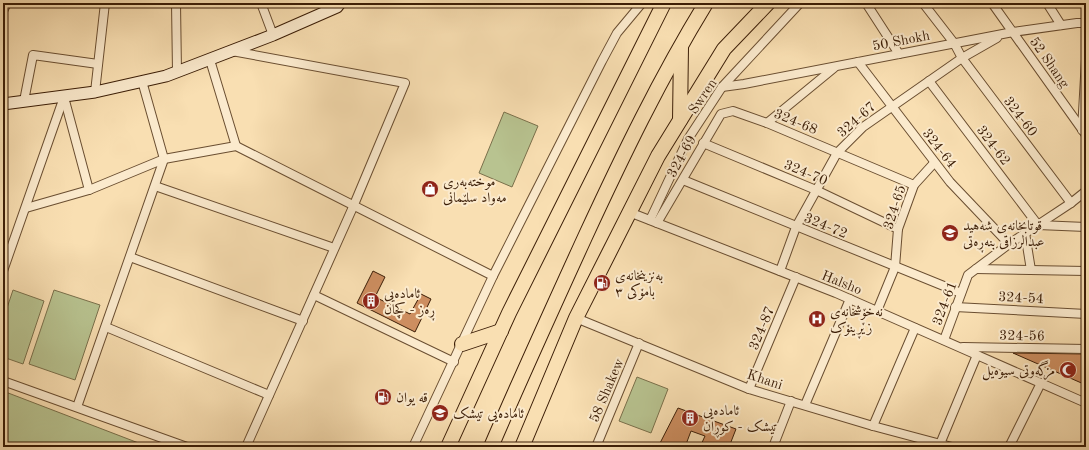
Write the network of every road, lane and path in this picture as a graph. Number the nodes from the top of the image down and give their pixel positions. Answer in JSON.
{"nodes":[{"id":1,"x":105,"y":3,"type":"edge"},
{"id":2,"x":176,"y":3,"type":"edge"},
{"id":3,"x":261,"y":3,"type":"edge"},
{"id":4,"x":340,"y":3,"type":"edge"},
{"id":5,"x":642,"y":3,"type":"edge"},
{"id":6,"x":664,"y":3,"type":"edge"},
{"id":7,"x":706,"y":3,"type":"edge"},
{"id":8,"x":768,"y":3,"type":"edge"},
{"id":9,"x":800,"y":3,"type":"edge"},
{"id":10,"x":866,"y":3,"type":"edge"},
{"id":11,"x":923,"y":3,"type":"edge"},
{"id":12,"x":992,"y":3,"type":"edge"},
{"id":13,"x":1047,"y":3,"type":"edge"},
{"id":14,"x":1086,"y":23,"type":"edge"},
{"id":15,"x":1061,"y":25,"type":"junction"},
{"id":16,"x":1013,"y":32,"type":"junction"},
{"id":17,"x":1003,"y":34,"type":"junction"},
{"id":18,"x":273,"y":35,"type":"junction"},
{"id":19,"x":682,"y":43,"type":"junction"},
{"id":20,"x":954,"y":43,"type":"junction"},
{"id":21,"x":231,"y":51,"type":"junction"},
{"id":22,"x":899,"y":54,"type":"junction"},
{"id":23,"x":962,"y":58,"type":"junction"},
{"id":24,"x":1086,"y":59,"type":"edge"},
{"id":25,"x":210,"y":60,"type":"junction"},
{"id":26,"x":858,"y":62,"type":"junction"},
{"id":27,"x":98,"y":64,"type":"junction"},
{"id":28,"x":836,"y":66,"type":"junction"},
{"id":29,"x":177,"y":72,"type":"junction"},
{"id":30,"x":929,"y":81,"type":"junction"},
{"id":31,"x":142,"y":82,"type":"junction"},
{"id":32,"x":722,"y":87,"type":"junction"},
{"id":33,"x":95,"y":92,"type":"junction"},
{"id":34,"x":64,"y":97,"type":"junction"},
{"id":35,"x":24,"y":101,"type":"junction"},
{"id":36,"x":3,"y":104,"type":"edge"},
{"id":37,"x":892,"y":106,"type":"junction"},
{"id":38,"x":733,"y":111,"type":"joint"},
{"id":39,"x":680,"y":120,"type":"junction"},
{"id":40,"x":767,"y":123,"type":"junction"},
{"id":41,"x":1084,"y":133,"type":"edge"},
{"id":42,"x":703,"y":143,"type":"junction"},
{"id":43,"x":236,"y":146,"type":"junction"},
{"id":44,"x":838,"y":153,"type":"junction"},
{"id":45,"x":164,"y":159,"type":"junction"},
{"id":46,"x":934,"y":163,"type":"junction"},
{"id":47,"x":683,"y":180,"type":"junction"},
{"id":48,"x":914,"y":185,"type":"junction"},
{"id":49,"x":155,"y":186,"type":"junction"},
{"id":50,"x":89,"y":190,"type":"junction"},
{"id":51,"x":816,"y":190,"type":"junction"},
{"id":52,"x":1086,"y":191,"type":"edge"},
{"id":53,"x":1071,"y":203,"type":"junction"},
{"id":54,"x":353,"y":207,"type":"junction"},
{"id":55,"x":26,"y":208,"type":"junction"},
{"id":56,"x":629,"y":212,"type":"junction"},
{"id":57,"x":653,"y":221,"type":"junction"},
{"id":58,"x":1038,"y":225,"type":"junction"},
{"id":59,"x":1086,"y":226,"type":"edge"},
{"id":60,"x":796,"y":227,"type":"junction"},
{"id":61,"x":898,"y":229,"type":"junction"},
{"id":62,"x":1025,"y":233,"type":"junction"},
{"id":63,"x":1009,"y":244,"type":"junction"},
{"id":64,"x":334,"y":248,"type":"junction"},
{"id":65,"x":130,"y":257,"type":"junction"},
{"id":66,"x":895,"y":267,"type":"junction"},
{"id":67,"x":976,"y":269,"type":"junction"},
{"id":68,"x":1031,"y":270,"type":"junction"},
{"id":69,"x":3,"y":271,"type":"edge"},
{"id":70,"x":780,"y":271,"type":"junction"},
{"id":71,"x":1086,"y":271,"type":"edge"},
{"id":72,"x":493,"y":276,"type":"junction"},
{"id":73,"x":796,"y":277,"type":"junction"},
{"id":74,"x":961,"y":293,"type":"junction"},
{"id":75,"x":314,"y":295,"type":"junction"},
{"id":76,"x":850,"y":299,"type":"junction"},
{"id":77,"x":955,"y":306,"type":"junction"},
{"id":78,"x":877,"y":311,"type":"junction"},
{"id":79,"x":1086,"y":314,"type":"edge"},
{"id":80,"x":576,"y":318,"type":"junction"},
{"id":81,"x":303,"y":321,"type":"junction"},
{"id":82,"x":106,"y":327,"type":"junction"},
{"id":83,"x":915,"y":328,"type":"junction"},
{"id":84,"x":501,"y":331,"type":"junction"},
{"id":85,"x":944,"y":340,"type":"junction"},
{"id":86,"x":639,"y":343,"type":"junction"},
{"id":87,"x":462,"y":344,"type":"junction"},
{"id":88,"x":958,"y":346,"type":"junction"},
{"id":89,"x":1086,"y":349,"type":"edge"},
{"id":90,"x":977,"y":355,"type":"junction"},
{"id":91,"x":454,"y":362,"type":"junction"},
{"id":92,"x":3,"y":381,"type":"edge"},
{"id":93,"x":1040,"y":383,"type":"junction"},
{"id":94,"x":750,"y":389,"type":"junction"},
{"id":95,"x":269,"y":395,"type":"junction"},
{"id":96,"x":791,"y":401,"type":"junction"},
{"id":97,"x":1086,"y":403,"type":"edge"},
{"id":98,"x":805,"y":405,"type":"junction"},
{"id":99,"x":77,"y":407,"type":"junction"},
{"id":100,"x":873,"y":426,"type":"junction"},
{"id":101,"x":940,"y":444,"type":"junction"},
{"id":102,"x":187,"y":447,"type":"edge"},
{"id":103,"x":246,"y":447,"type":"edge"},
{"id":104,"x":414,"y":447,"type":"edge"},
{"id":105,"x":448,"y":447,"type":"edge"},
{"id":106,"x":491,"y":447,"type":"edge"},
{"id":107,"x":522,"y":447,"type":"edge"},
{"id":108,"x":596,"y":447,"type":"edge"},
{"id":109,"x":773,"y":447,"type":"edge"},
{"id":110,"x":952,"y":447,"type":"edge"},
{"id":111,"x":1010,"y":447,"type":"edge"}],
"edges":[{"from":1,"to":27,"type":"street"},
{"from":2,"to":29,"type":"street"},
{"from":3,"to":18,"type":"street"},
{"from":4,"to":18,"type":"street"},
{"from":5,"to":72,"type":"street"},
{"from":6,"to":84,"type":"highway"},
{"from":7,"to":19,"type":"highway"},
{"from":8,"to":39,"type":"highway"},
{"from":9,"to":32,"type":"street","name":"Swren"},
{"from":10,"to":22,"type":"street"},
{"from":11,"to":20,"type":"street","name":"324-60"},
{"from":12,"to":16,"type":"street","name":"52 Shang"},
{"from":13,"to":15,"type":"street"},
{"from":14,"to":15,"type":"street","name":"50 Shokh"},
{"from":15,"to":16,"type":"street","name":"50 Shokh"},
{"from":16,"to":17,"type":"street","name":"50 Shokh"},
{"from":16,"to":41,"type":"street","name":"52 Shang"},
{"from":17,"to":20,"type":"street","name":"50 Shokh"},
{"from":17,"to":23,"type":"street","name":"324-67"},
{"from":18,"to":21,"type":"street"},
{"from":19,"to":39,"type":"highway"},
{"from":19,"to":106,"type":"highway"},
{"from":20,"to":22,"type":"street","name":"50 Shokh"},
{"from":20,"to":23,"type":"street","name":"324-60"},
{"from":21,"to":25,"type":"street"},
{"from":21,"to":54,"type":"street"},
{"from":22,"to":26,"type":"street","name":"50 Shokh"},
{"from":23,"to":30,"type":"street","name":"324-67"},
{"from":23,"to":53,"type":"street","name":"324-60"},
{"from":24,"to":41,"type":"street"},
{"from":25,"to":29,"type":"street"},
{"from":25,"to":43,"type":"street"},
{"from":26,"to":28,"type":"street","name":"50 Shokh"},
{"from":26,"to":37,"type":"street","name":"324-64"},
{"from":27,"to":33,"type":"street"},
{"from":27,"to":35,"type":"street"},
{"from":28,"to":32,"type":"street","name":"50 Shokh"},
{"from":28,"to":40,"type":"street"},
{"from":29,"to":31,"type":"street"},
{"from":30,"to":37,"type":"street","name":"324-67"},
{"from":30,"to":58,"type":"street","name":"324-62"},
{"from":31,"to":33,"type":"street"},
{"from":31,"to":45,"type":"street"},
{"from":32,"to":57,"type":"street","name":"Swren"},
{"from":33,"to":34,"type":"street"},
{"from":34,"to":35,"type":"street"},
{"from":34,"to":50,"type":"street"},
{"from":34,"to":55,"type":"street"},
{"from":35,"to":36,"type":"street"},
{"from":37,"to":44,"type":"street","name":"324-67"},
{"from":37,"to":46,"type":"street","name":"324-64"},
{"from":38,"to":40,"type":"street","name":"324-68"},
{"from":38,"to":42,"type":"street","name":"324-69"},
{"from":39,"to":56,"type":"highway"},
{"from":40,"to":44,"type":"street","name":"324-68"},
{"from":42,"to":47,"type":"street","name":"324-69"},
{"from":42,"to":51,"type":"street","name":"324-70"},
{"from":43,"to":45,"type":"street"},
{"from":43,"to":54,"type":"street"},
{"from":44,"to":48,"type":"street","name":"324-68"},
{"from":44,"to":51,"type":"street","name":"324-67"},
{"from":45,"to":49,"type":"street"},
{"from":45,"to":50,"type":"street"},
{"from":46,"to":48,"type":"street","name":"324-65"},
{"from":46,"to":63,"type":"street","name":"324-64"},
{"from":47,"to":57,"type":"street","name":"324-69"},
{"from":47,"to":60,"type":"street","name":"324-72"},
{"from":48,"to":61,"type":"street","name":"324-65"},
{"from":49,"to":64,"type":"street"},
{"from":49,"to":65,"type":"street"},
{"from":50,"to":55,"type":"street"},
{"from":51,"to":60,"type":"street","name":"324-67"},
{"from":51,"to":61,"type":"street","name":"324-70"},
{"from":52,"to":53,"type":"street","name":"324-61"},
{"from":53,"to":58,"type":"street","name":"324-61"},
{"from":54,"to":64,"type":"street"},
{"from":54,"to":72,"type":"street"},
{"from":55,"to":69,"type":"street"},
{"from":56,"to":57,"type":"street","name":"Halsho"},
{"from":56,"to":80,"type":"highway"},
{"from":57,"to":70,"type":"street","name":"Halsho"},
{"from":58,"to":59,"type":"street"},
{"from":58,"to":62,"type":"street","name":"324-61"},
{"from":60,"to":66,"type":"street","name":"324-72"},
{"from":60,"to":70,"type":"street","name":"324-67"},
{"from":61,"to":66,"type":"street","name":"324-65"},
{"from":62,"to":63,"type":"street","name":"324-61"},
{"from":62,"to":68,"type":"street"},
{"from":63,"to":67,"type":"street","name":"324-61"},
{"from":64,"to":75,"type":"street"},
{"from":65,"to":81,"type":"street"},
{"from":65,"to":82,"type":"street"},
{"from":66,"to":74,"type":"street","name":"324-72"},
{"from":66,"to":78,"type":"street","name":"324-65"},
{"from":67,"to":68,"type":"street"},
{"from":67,"to":74,"type":"street","name":"324-61"},
{"from":68,"to":71,"type":"street"},
{"from":70,"to":73,"type":"street","name":"Halsho"},
{"from":72,"to":87,"type":"street"},
{"from":73,"to":76,"type":"street","name":"Halsho"},
{"from":73,"to":94,"type":"street","name":"324-87"},
{"from":74,"to":77,"type":"street","name":"324-61"},
{"from":75,"to":81,"type":"street"},
{"from":75,"to":91,"type":"street"},
{"from":76,"to":78,"type":"street","name":"Halsho"},
{"from":76,"to":98,"type":"street"},
{"from":77,"to":79,"type":"street","name":"324-54"},
{"from":77,"to":85,"type":"street","name":"324-61"},
{"from":78,"to":83,"type":"street","name":"Halsho"},
{"from":80,"to":86,"type":"street","name":"Khani"},
{"from":80,"to":107,"type":"highway"},
{"from":81,"to":95,"type":"street"},
{"from":82,"to":95,"type":"street"},
{"from":82,"to":99,"type":"street"},
{"from":83,"to":85,"type":"street","name":"Halsho"},
{"from":83,"to":100,"type":"street"},
{"from":84,"to":87,"type":"highway"},
{"from":84,"to":105,"type":"highway"},
{"from":85,"to":88,"type":"street","name":"Halsho"},
{"from":86,"to":94,"type":"street","name":"Khani"},
{"from":86,"to":108,"type":"street","name":"58 Shakew"},
{"from":87,"to":91,"type":"street"},
{"from":88,"to":89,"type":"street","name":"324-56"},
{"from":88,"to":90,"type":"street","name":"Halsho"},
{"from":90,"to":93,"type":"street","name":"Halsho"},
{"from":90,"to":101,"type":"street"},
{"from":91,"to":104,"type":"street"},
{"from":92,"to":99,"type":"street"},
{"from":93,"to":97,"type":"street","name":"Halsho"},
{"from":93,"to":111,"type":"street"},
{"from":94,"to":96,"type":"street","name":"Khani"},
{"from":95,"to":103,"type":"street"},
{"from":96,"to":98,"type":"street","name":"Khani"},
{"from":96,"to":109,"type":"street"},
{"from":98,"to":100,"type":"street","name":"Khani"},
{"from":99,"to":102,"type":"street"},
{"from":100,"to":101,"type":"street","name":"Khani"},
{"from":101,"to":110,"type":"street","name":"Khani"}]}
